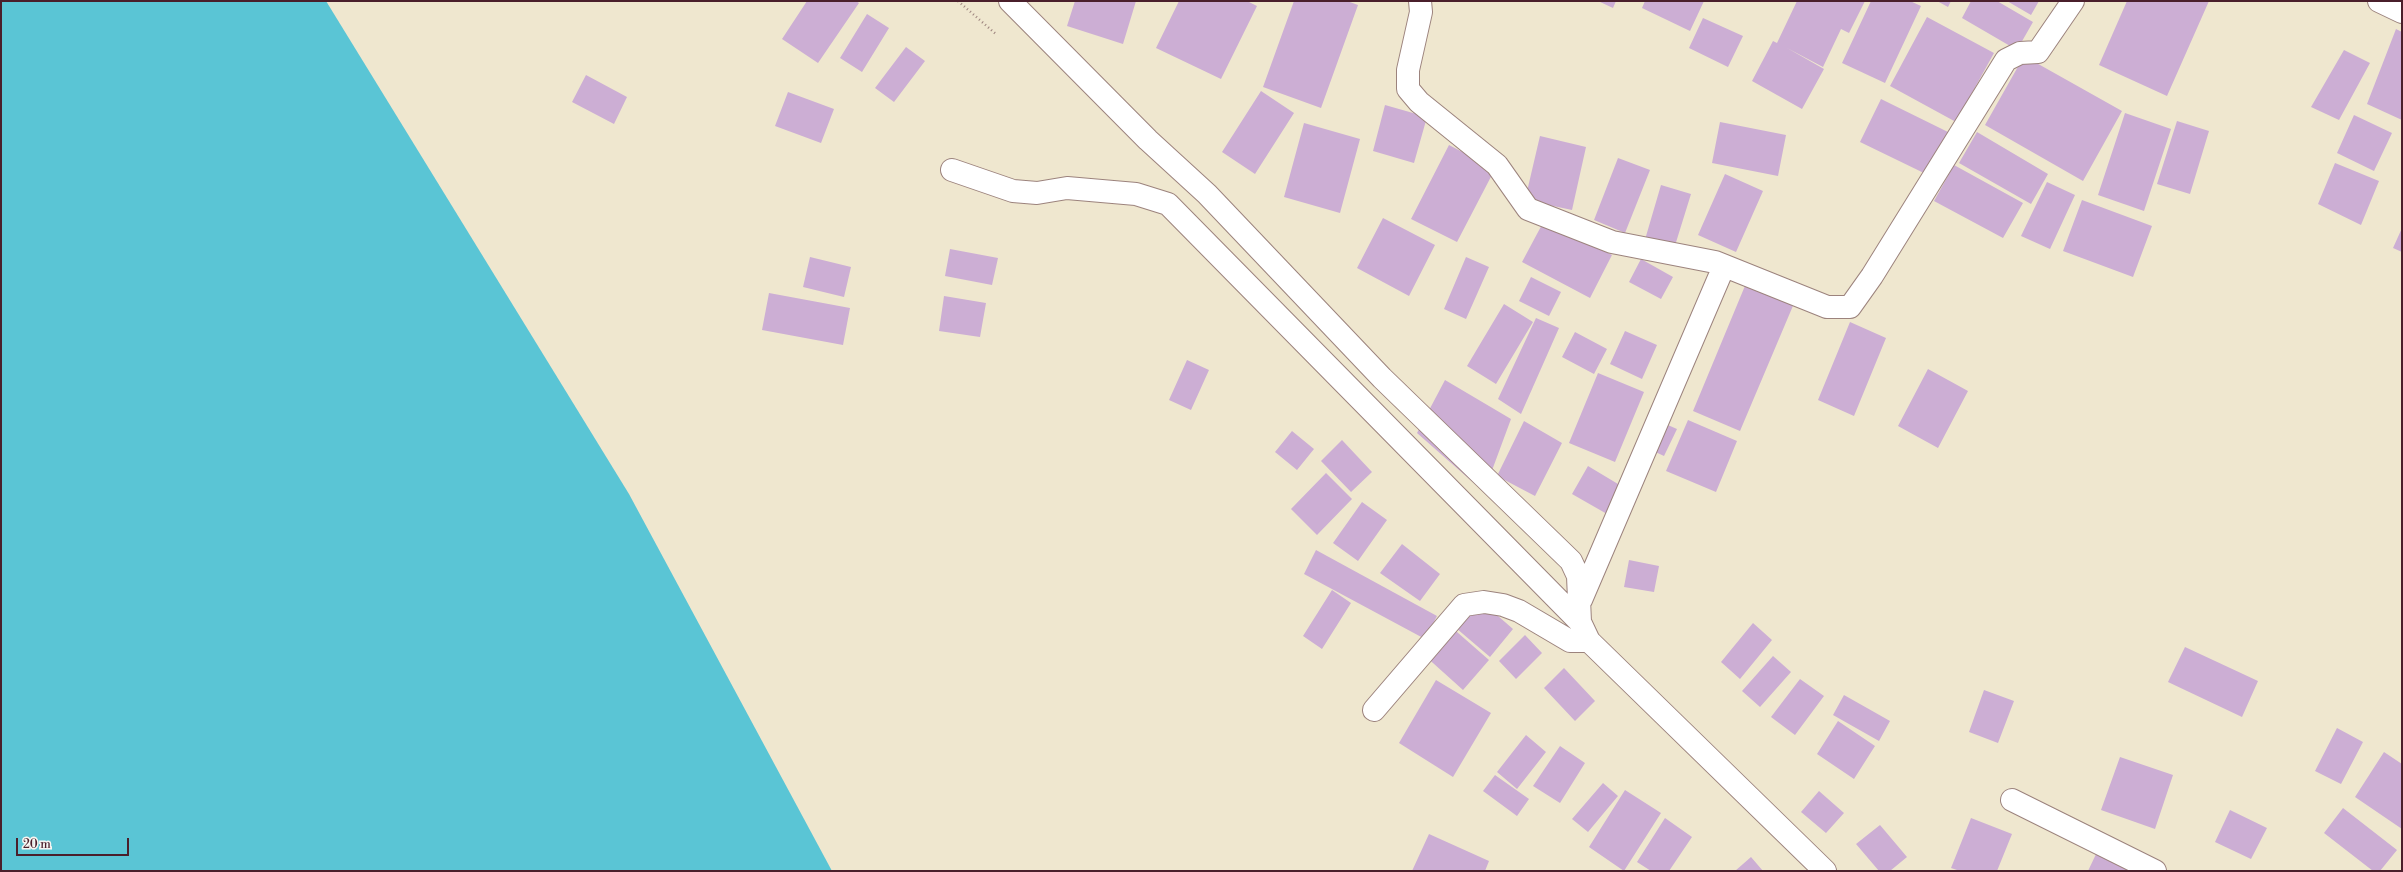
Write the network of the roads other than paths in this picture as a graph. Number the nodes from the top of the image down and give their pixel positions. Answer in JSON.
{"nodes":[{"id":1,"x":1420,"y":1,"type":"edge"},
{"id":2,"x":2073,"y":1,"type":"edge"},
{"id":3,"x":2379,"y":1,"type":"edge"},
{"id":4,"x":1015,"y":3,"type":"edge"},
{"id":5,"x":2402,"y":12,"type":"edge"},
{"id":6,"x":952,"y":170,"type":"dead end"},
{"id":7,"x":1724,"y":266,"type":"junction"},
{"id":8,"x":1580,"y":613,"type":"junction"},
{"id":9,"x":1589,"y":642,"type":"junction"},
{"id":10,"x":1374,"y":710,"type":"dead end"},
{"id":11,"x":2012,"y":800,"type":"dead end"},
{"id":12,"x":1825,"y":871,"type":"edge"},
{"id":13,"x":2155,"y":871,"type":"edge"}],
"edges":[{"from":1,"to":7,"type":"street"},
{"from":2,"to":7,"type":"street"},
{"from":3,"to":5,"type":"street"},
{"from":4,"to":8,"type":"street"},
{"from":6,"to":8,"type":"street"},
{"from":7,"to":8,"type":"street"},
{"from":8,"to":9,"type":"street"},
{"from":9,"to":10,"type":"street"},
{"from":9,"to":12,"type":"street"},
{"from":11,"to":13,"type":"street"}]}
